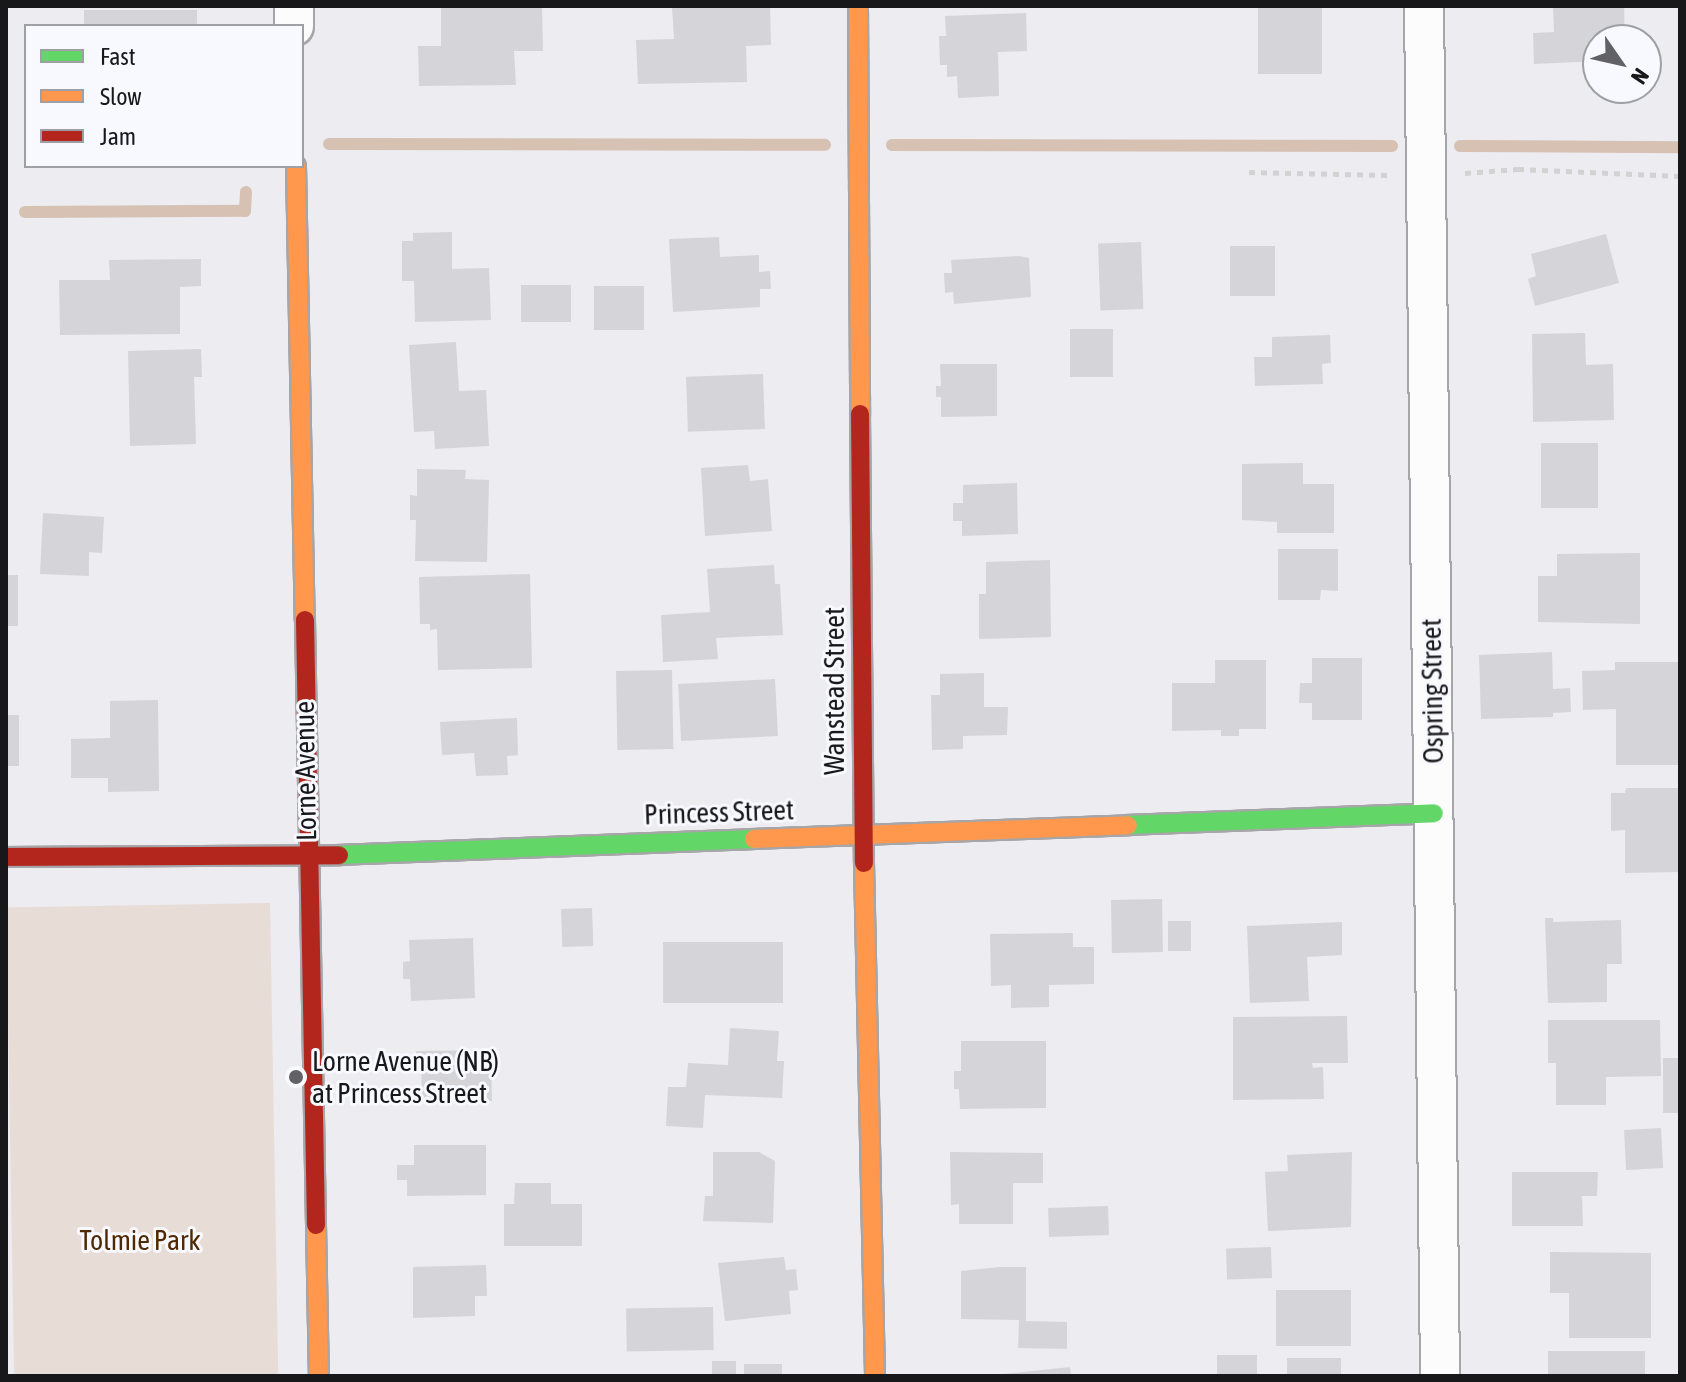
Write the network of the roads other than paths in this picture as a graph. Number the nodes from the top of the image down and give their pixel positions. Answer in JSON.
{"nodes":[{"id":1,"x":858,"y":6,"type":"edge"},
{"id":2,"x":1424,"y":6,"type":"edge"},
{"id":3,"x":296,"y":168,"type":"edge"},
{"id":4,"x":1434,"y":813,"type":"junction"},
{"id":5,"x":863,"y":835,"type":"junction"},
{"id":6,"x":307,"y":856,"type":"junction"},
{"id":7,"x":6,"y":857,"type":"edge"},
{"id":8,"x":319,"y":1376,"type":"edge"},
{"id":9,"x":875,"y":1376,"type":"edge"},
{"id":10,"x":1440,"y":1376,"type":"edge"}],
"edges":[{"from":1,"to":5,"type":"street","name":"Wanstead Street"},
{"from":2,"to":4,"type":"street","name":"Ospring Street"},
{"from":3,"to":6,"type":"street","name":"Lorne Avenue"},
{"from":4,"to":5,"type":"street","name":"Princess Street"},
{"from":4,"to":10,"type":"street","name":"Ospring Street"},
{"from":5,"to":6,"type":"street","name":"Princess Street"},
{"from":5,"to":9,"type":"street","name":"Wanstead Street"},
{"from":6,"to":7,"type":"street","name":"Princess Street"},
{"from":6,"to":8,"type":"street","name":"Lorne Avenue"}]}
